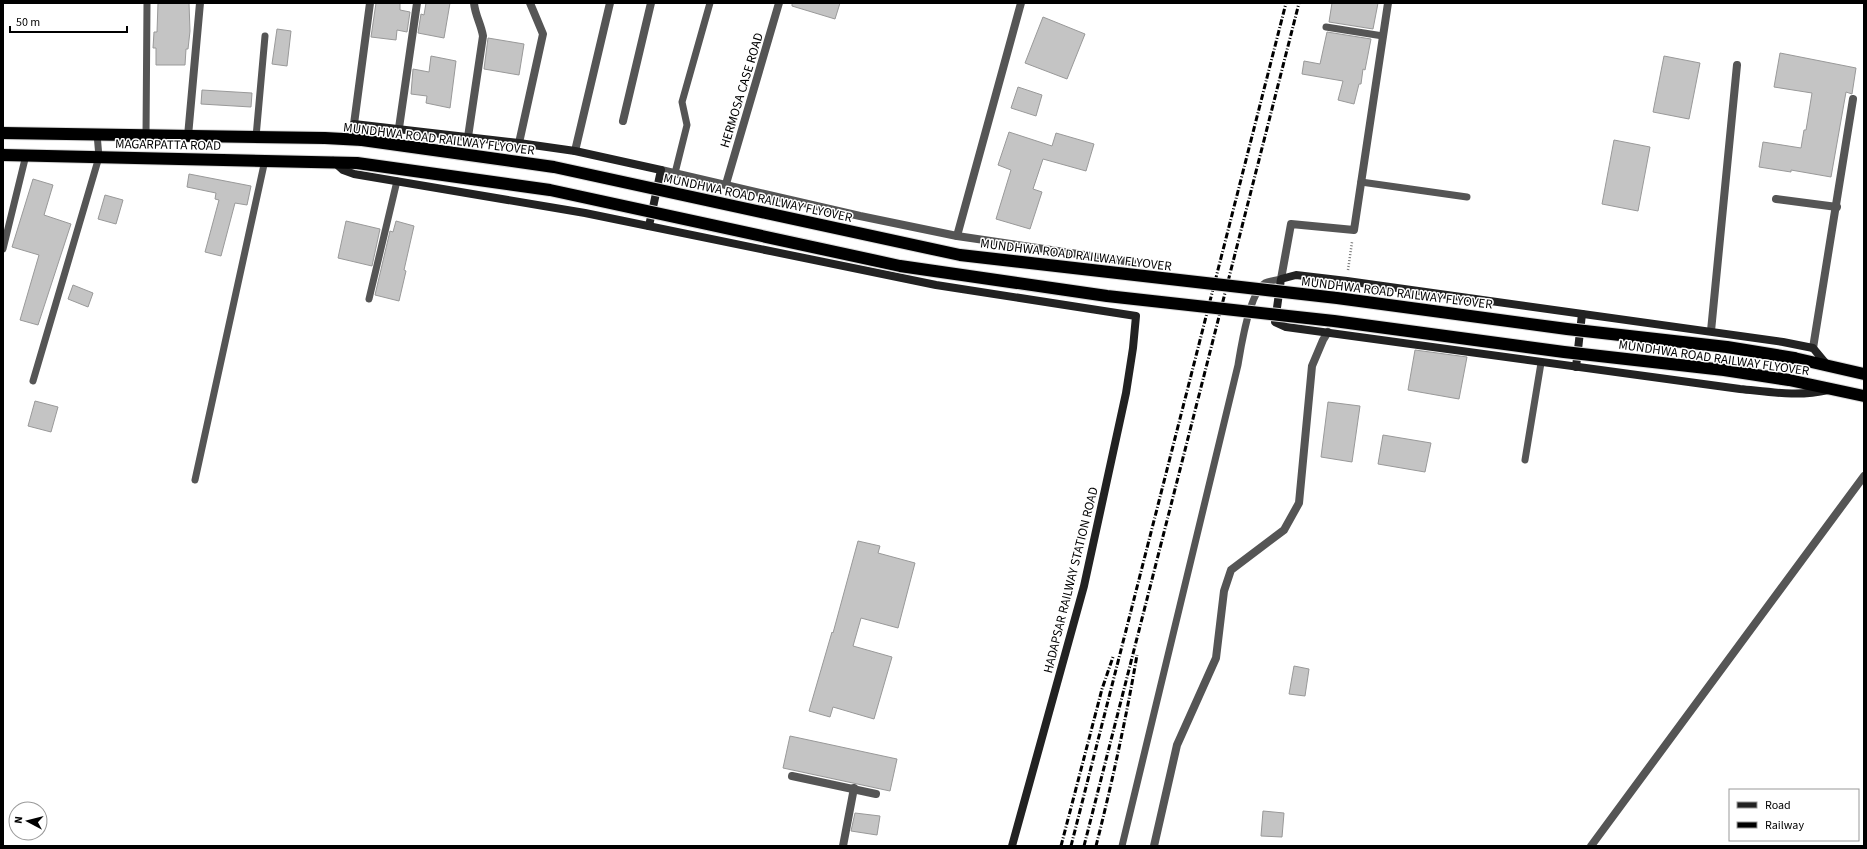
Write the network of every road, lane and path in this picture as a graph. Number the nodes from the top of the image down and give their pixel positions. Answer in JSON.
{"nodes":[{"id":1,"x":147,"y":3,"type":"edge"},
{"id":2,"x":200,"y":3,"type":"edge"},
{"id":3,"x":370,"y":3,"type":"edge"},
{"id":4,"x":417,"y":3,"type":"edge"},
{"id":5,"x":474,"y":3,"type":"edge"},
{"id":6,"x":530,"y":3,"type":"edge"},
{"id":7,"x":610,"y":3,"type":"edge"},
{"id":8,"x":651,"y":3,"type":"edge"},
{"id":9,"x":710,"y":3,"type":"edge"},
{"id":10,"x":780,"y":3,"type":"edge"},
{"id":11,"x":1021,"y":3,"type":"edge"},
{"id":12,"x":1388,"y":3,"type":"edge"},
{"id":13,"x":1326,"y":27,"type":"dead end"},
{"id":14,"x":265,"y":36,"type":"dead end"},
{"id":15,"x":1383,"y":36,"type":"junction"},
{"id":16,"x":1737,"y":64,"type":"dead end"},
{"id":17,"x":1854,"y":99,"type":"dead end"},
{"id":18,"x":623,"y":121,"type":"dead end"},
{"id":19,"x":354,"y":124,"type":"junction"},
{"id":20,"x":399,"y":128,"type":"junction"},
{"id":21,"x":3,"y":133,"type":"edge"},
{"id":22,"x":97,"y":134,"type":"junction"},
{"id":23,"x":146,"y":135,"type":"junction"},
{"id":24,"x":188,"y":136,"type":"junction"},
{"id":25,"x":256,"y":137,"type":"junction"},
{"id":26,"x":468,"y":137,"type":"junction"},
{"id":27,"x":325,"y":138,"type":"joint"},
{"id":28,"x":357,"y":140,"type":"junction"},
{"id":29,"x":519,"y":143,"type":"junction"},
{"id":30,"x":575,"y":151,"type":"junction"},
{"id":31,"x":3,"y":155,"type":"edge"},
{"id":32,"x":26,"y":155,"type":"junction"},
{"id":33,"x":99,"y":157,"type":"junction"},
{"id":34,"x":265,"y":160,"type":"junction"},
{"id":35,"x":332,"y":161,"type":"junction"},
{"id":36,"x":661,"y":170,"type":"junction"},
{"id":37,"x":675,"y":173,"type":"junction"},
{"id":38,"x":397,"y":181,"type":"junction"},
{"id":39,"x":1361,"y":182,"type":"junction"},
{"id":40,"x":726,"y":184,"type":"junction"},
{"id":41,"x":1467,"y":197,"type":"dead end"},
{"id":42,"x":1776,"y":199,"type":"dead end"},
{"id":43,"x":1837,"y":207,"type":"junction"},
{"id":44,"x":649,"y":226,"type":"junction"},
{"id":45,"x":1354,"y":230,"type":"junction"},
{"id":46,"x":957,"y":236,"type":"junction"},
{"id":47,"x":3,"y":248,"type":"edge"},
{"id":48,"x":1132,"y":262,"type":"dead end"},
{"id":49,"x":1280,"y":279,"type":"junction"},
{"id":50,"x":1347,"y":281,"type":"junction"},
{"id":51,"x":369,"y":299,"type":"dead end"},
{"id":52,"x":1582,"y":314,"type":"junction"},
{"id":53,"x":1711,"y":331,"type":"junction"},
{"id":54,"x":1328,"y":332,"type":"junction"},
{"id":55,"x":1813,"y":348,"type":"junction"},
{"id":56,"x":1541,"y":363,"type":"junction"},
{"id":57,"x":1828,"y":366,"type":"junction"},
{"id":58,"x":1576,"y":367,"type":"junction"},
{"id":59,"x":1864,"y":374,"type":"edge"},
{"id":60,"x":33,"y":381,"type":"dead end"},
{"id":61,"x":1835,"y":389,"type":"junction"},
{"id":62,"x":1864,"y":396,"type":"edge"},
{"id":63,"x":1525,"y":460,"type":"dead end"},
{"id":64,"x":1864,"y":476,"type":"edge"},
{"id":65,"x":195,"y":480,"type":"dead end"},
{"id":66,"x":792,"y":776,"type":"dead end"},
{"id":67,"x":854,"y":788,"type":"junction"},
{"id":68,"x":876,"y":794,"type":"dead end"},
{"id":69,"x":843,"y":846,"type":"edge"},
{"id":70,"x":1012,"y":846,"type":"edge"},
{"id":71,"x":1122,"y":846,"type":"edge"},
{"id":72,"x":1154,"y":846,"type":"edge"},
{"id":73,"x":1591,"y":846,"type":"edge"}],
"edges":[{"from":1,"to":23,"type":"lane"},
{"from":2,"to":24,"type":"street"},
{"from":3,"to":19,"type":"street"},
{"from":4,"to":20,"type":"street"},
{"from":5,"to":26,"type":"street"},
{"from":6,"to":29,"type":"street"},
{"from":7,"to":30,"type":"street"},
{"from":8,"to":18,"type":"street"},
{"from":9,"to":37,"type":"lane"},
{"from":10,"to":40,"type":"street","name":"HERMOSA CASE ROAD"},
{"from":11,"to":46,"type":"street"},
{"from":12,"to":15,"type":"street"},
{"from":13,"to":15,"type":"lane"},
{"from":14,"to":25,"type":"lane"},
{"from":15,"to":39,"type":"street"},
{"from":16,"to":53,"type":"street"},
{"from":17,"to":43,"type":"street"},
{"from":19,"to":20,"type":"street"},
{"from":19,"to":28,"type":"street"},
{"from":20,"to":26,"type":"street"},
{"from":21,"to":22,"type":"highway","name":"MAGARPATTA ROAD"},
{"from":22,"to":23,"type":"highway","name":"MAGARPATTA ROAD"},
{"from":22,"to":33,"type":"lane"},
{"from":23,"to":24,"type":"highway","name":"MAGARPATTA ROAD"},
{"from":24,"to":25,"type":"highway","name":"MAGARPATTA ROAD"},
{"from":25,"to":27,"type":"highway","name":"MAGARPATTA ROAD"},
{"from":26,"to":29,"type":"street"},
{"from":27,"to":28,"type":"highway","name":"MUNDHWA ROAD RAILWAY FLYOVER"},
{"from":28,"to":57,"type":"highway","name":"MUNDHWA ROAD RAILWAY FLYOVER","bridge":true},
{"from":29,"to":30,"type":"street"},
{"from":30,"to":36,"type":"street"},
{"from":31,"to":32,"type":"highway","name":"MAGARPATTA ROAD"},
{"from":32,"to":33,"type":"highway","name":"MAGARPATTA ROAD"},
{"from":32,"to":47,"type":"lane"},
{"from":33,"to":34,"type":"highway","name":"MAGARPATTA ROAD"},
{"from":33,"to":60,"type":"lane"},
{"from":34,"to":35,"type":"highway","name":"MAGARPATTA ROAD"},
{"from":34,"to":65,"type":"lane"},
{"from":35,"to":38,"type":"street"},
{"from":35,"to":61,"type":"highway","name":"MUNDHWA ROAD RAILWAY FLYOVER","bridge":true},
{"from":36,"to":37,"type":"street"},
{"from":36,"to":44,"type":"street"},
{"from":37,"to":40,"type":"street"},
{"from":38,"to":44,"type":"street"},
{"from":38,"to":51,"type":"lane"},
{"from":39,"to":41,"type":"lane"},
{"from":39,"to":45,"type":"street"},
{"from":40,"to":46,"type":"street"},
{"from":42,"to":43,"type":"street"},
{"from":43,"to":55,"type":"street"},
{"from":44,"to":70,"type":"street","name":"HADAPSAR RAILWAY STATION ROAD"},
{"from":45,"to":49,"type":"street"},
{"from":45,"to":50,"type":"path"},
{"from":46,"to":48,"type":"street"},
{"from":49,"to":50,"type":"street"},
{"from":49,"to":54,"type":"street"},
{"from":49,"to":71,"type":"lane"},
{"from":50,"to":52,"type":"street"},
{"from":52,"to":53,"type":"street"},
{"from":52,"to":58,"type":"street"},
{"from":53,"to":55,"type":"street"},
{"from":54,"to":56,"type":"street"},
{"from":54,"to":72,"type":"street"},
{"from":55,"to":57,"type":"street"},
{"from":56,"to":58,"type":"street"},
{"from":56,"to":63,"type":"lane"},
{"from":57,"to":59,"type":"highway","name":"MUNDHWA ROAD RAILWAY FLYOVER"},
{"from":58,"to":61,"type":"street"},
{"from":61,"to":62,"type":"highway","name":"MUNDHWA ROAD RAILWAY FLYOVER"},
{"from":64,"to":73,"type":"street"},
{"from":66,"to":67,"type":"street"},
{"from":67,"to":68,"type":"street"},
{"from":67,"to":69,"type":"street"}]}
